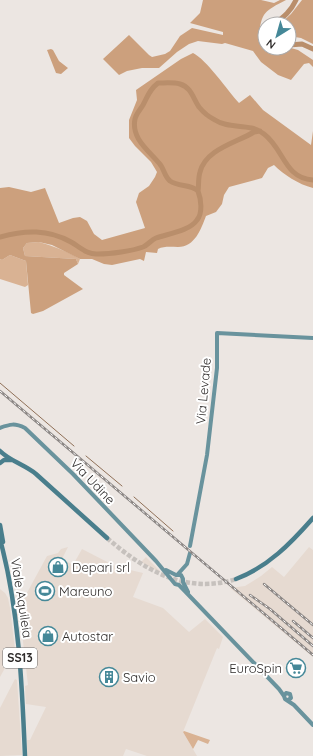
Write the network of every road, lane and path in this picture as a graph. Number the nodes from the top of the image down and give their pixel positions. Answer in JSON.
{"nodes":[{"id":1,"x":313,"y":338,"type":"edge"},
{"id":2,"x":1,"y":428,"type":"edge"},
{"id":3,"x":0,"y":451,"type":"edge"},
{"id":4,"x":12,"y":460,"type":"junction"},
{"id":5,"x":0,"y":462,"type":"edge"},
{"id":6,"x":313,"y":518,"type":"edge"},
{"id":7,"x":0,"y":525,"type":"edge"},
{"id":8,"x":107,"y":538,"type":"tunnel mouth"},
{"id":9,"x":0,"y":539,"type":"edge"},
{"id":10,"x":190,"y":546,"type":"dead end"},
{"id":11,"x":0,"y":547,"type":"edge"},
{"id":12,"x":190,"y":553,"type":"dead end"},
{"id":13,"x":6,"y":561,"type":"junction"},
{"id":14,"x":162,"y":568,"type":"junction"},
{"id":15,"x":178,"y":575,"type":"junction"},
{"id":16,"x":236,"y":579,"type":"tunnel mouth"},
{"id":17,"x":173,"y":580,"type":"junction"},
{"id":18,"x":181,"y":584,"type":"junction"},
{"id":19,"x":313,"y":725,"type":"edge"},
{"id":20,"x":26,"y":756,"type":"edge"}],
"edges":[{"from":1,"to":10,"type":"main road","name":"Via Levade"},
{"from":2,"to":14,"type":"main road","name":"Via Udine"},
{"from":3,"to":4,"type":"main road"},
{"from":4,"to":5,"type":"main road"},
{"from":4,"to":8,"type":"main road"},
{"from":6,"to":16,"type":"main road"},
{"from":7,"to":13,"type":"main road"},
{"from":9,"to":13,"type":"main road","name":"Viale Aquileia","number":"SS13"},
{"from":11,"to":13,"type":"main road"},
{"from":12,"to":15,"type":"main road"},
{"from":13,"to":20,"type":"main road","name":"Viale Aquileia","number":"SS13"},
{"from":14,"to":15,"type":"main road"},
{"from":14,"to":17,"type":"main road","name":"Via Udine"},
{"from":15,"to":17,"type":"main road"},
{"from":15,"to":18,"type":"main road"},
{"from":17,"to":18,"type":"main road","name":"Via Udine"},
{"from":18,"to":19,"type":"main road"}]}
